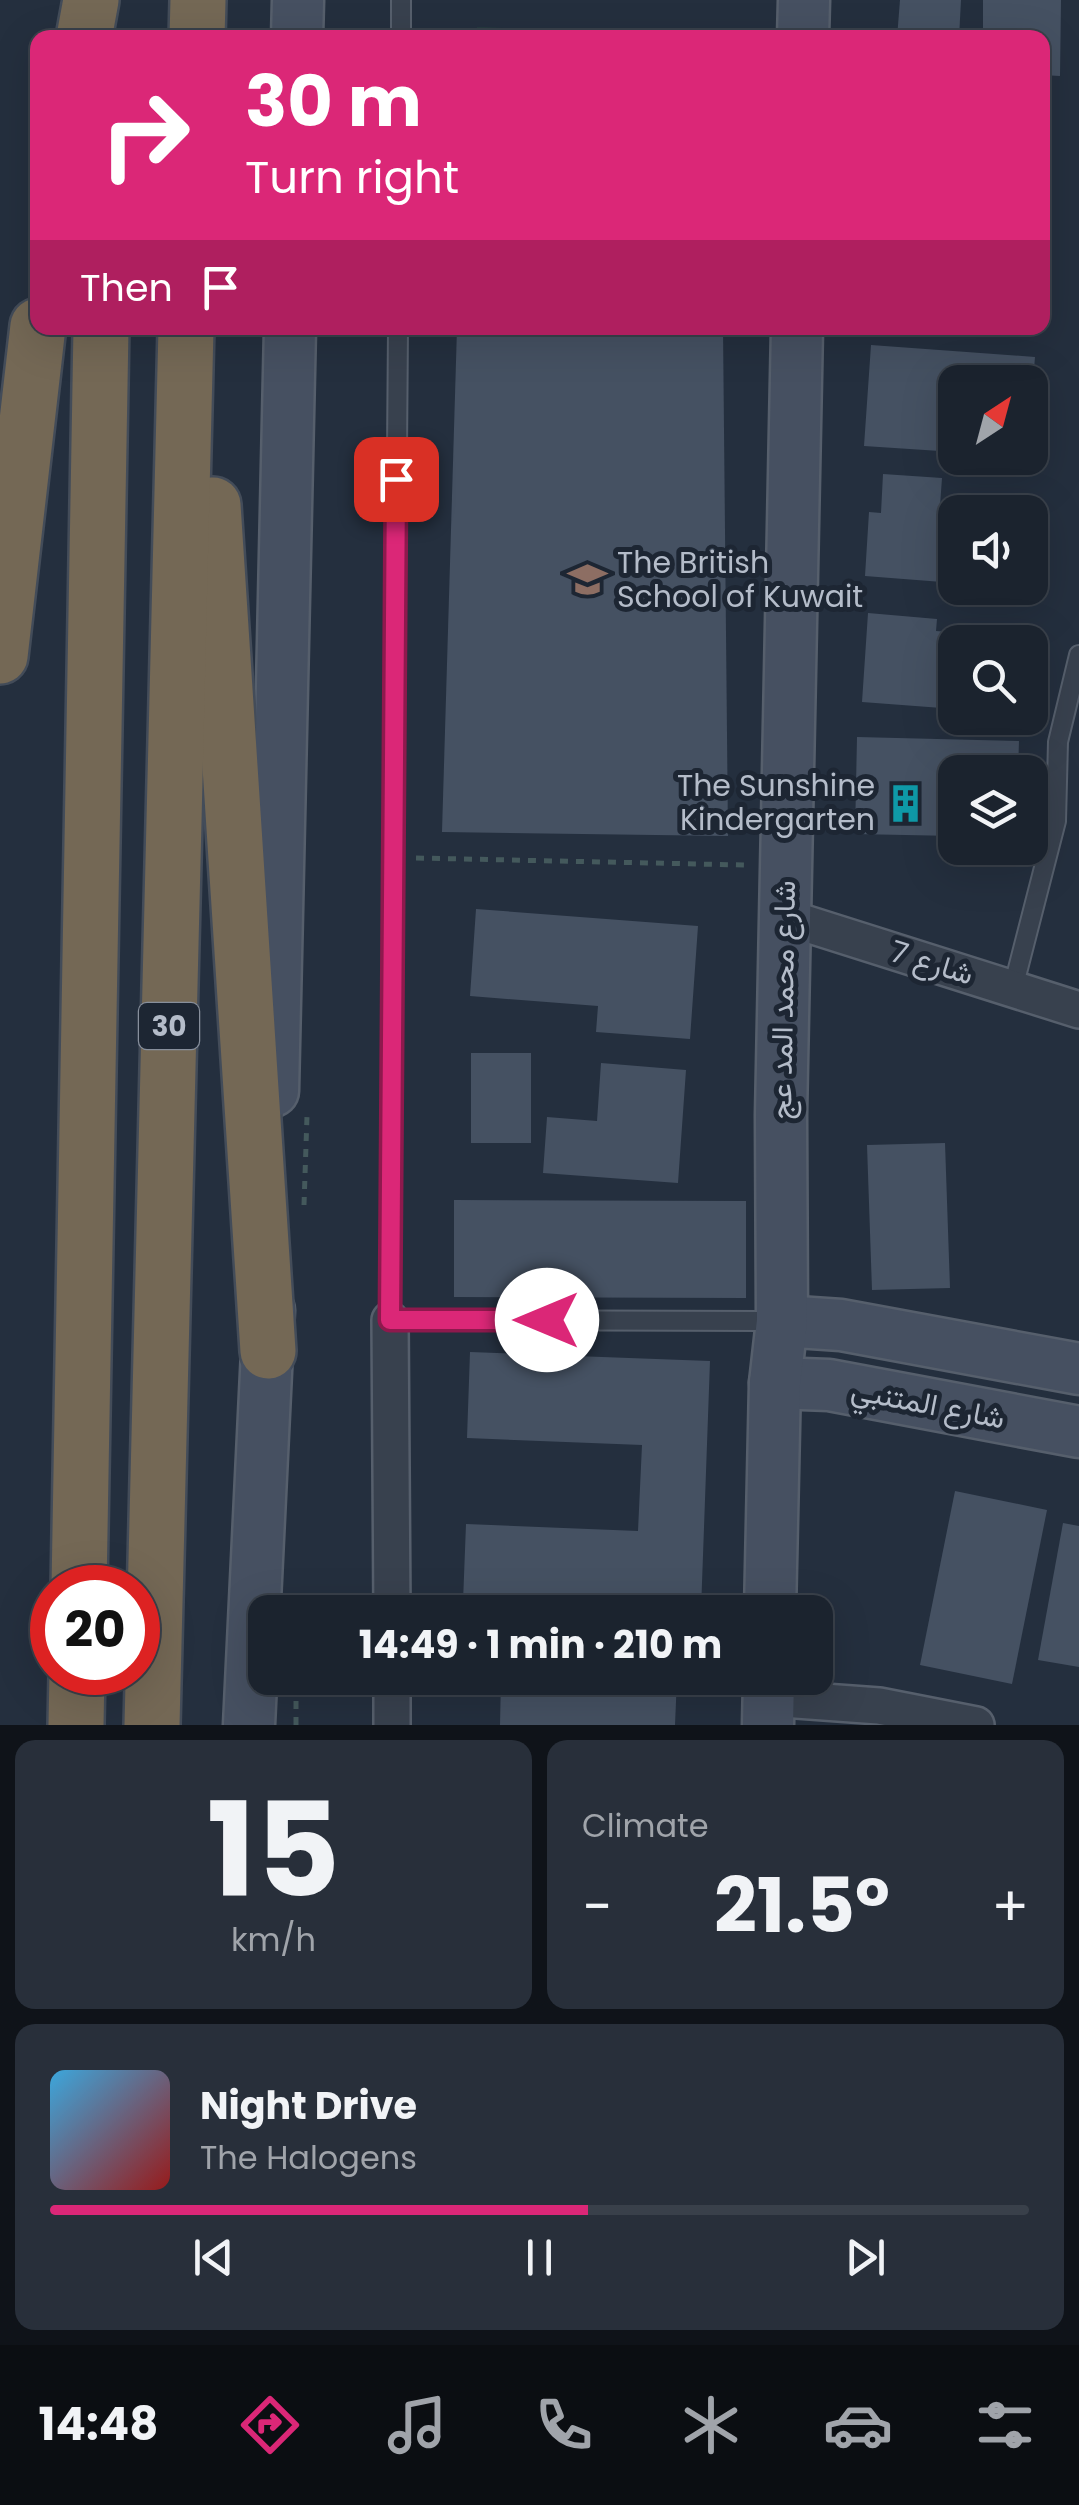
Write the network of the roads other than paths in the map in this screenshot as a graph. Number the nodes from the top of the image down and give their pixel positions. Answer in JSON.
{"nodes":[{"id":1,"x":91,"y":0,"type":"edge"},
{"id":2,"x":106,"y":0,"type":"edge"},
{"id":3,"x":198,"y":0,"type":"edge"},
{"id":4,"x":298,"y":0,"type":"edge"},
{"id":5,"x":401,"y":0,"type":"edge"},
{"id":6,"x":804,"y":0,"type":"edge"},
{"id":7,"x":85,"y":30,"type":"edge"},
{"id":8,"x":106,"y":30,"type":"edge"},
{"id":9,"x":197,"y":30,"type":"edge"},
{"id":10,"x":297,"y":30,"type":"edge"},
{"id":11,"x":400,"y":30,"type":"edge"},
{"id":12,"x":803,"y":30,"type":"edge"},
{"id":13,"x":37,"y":335,"type":"edge"},
{"id":14,"x":101,"y":335,"type":"edge"},
{"id":15,"x":186,"y":335,"type":"edge"},
{"id":16,"x":187,"y":335,"type":"edge"},
{"id":17,"x":290,"y":335,"type":"edge"},
{"id":18,"x":398,"y":335,"type":"edge"},
{"id":19,"x":797,"y":335,"type":"edge"},
{"id":20,"x":1079,"y":655,"type":"edge"},
{"id":21,"x":0,"y":656,"type":"edge"},
{"id":22,"x":785,"y":917,"type":"junction"},
{"id":23,"x":1012,"y":988,"type":"junction"},
{"id":24,"x":1079,"y":1010,"type":"edge"},
{"id":25,"x":390,"y":1320,"type":"junction"},
{"id":26,"x":782,"y":1320,"type":"junction"},
{"id":27,"x":268,"y":1350,"type":"junction"},
{"id":28,"x":1079,"y":1369,"type":"edge"},
{"id":29,"x":775,"y":1383,"type":"junction"},
{"id":30,"x":1079,"y":1432,"type":"edge"},
{"id":31,"x":79,"y":1565,"type":"edge"},
{"id":32,"x":392,"y":1595,"type":"edge"},
{"id":33,"x":770,"y":1595,"type":"edge"},
{"id":34,"x":77,"y":1695,"type":"edge"},
{"id":35,"x":392,"y":1695,"type":"edge"},
{"id":36,"x":768,"y":1700,"type":"edge"},
{"id":37,"x":76,"y":1725,"type":"edge"},
{"id":38,"x":152,"y":1725,"type":"edge"},
{"id":39,"x":249,"y":1725,"type":"edge"},
{"id":40,"x":392,"y":1725,"type":"edge"},
{"id":41,"x":976,"y":1725,"type":"edge"}],
"edges":[{"from":1,"to":7,"type":"highway"},
{"from":2,"to":8,"type":"highway"},
{"from":3,"to":9,"type":"highway"},
{"from":4,"to":10,"type":"street"},
{"from":5,"to":11,"type":"lane"},
{"from":6,"to":12,"type":"street"},
{"from":13,"to":21,"type":"highway"},
{"from":14,"to":31,"type":"highway"},
{"from":15,"to":38,"type":"highway","number":"30"},
{"from":16,"to":27,"type":"highway"},
{"from":17,"to":27,"type":"street"},
{"from":18,"to":25,"type":"lane"},
{"from":19,"to":22,"type":"street","name":"شارع محمد المد عج"},
{"from":20,"to":23,"type":"lane"},
{"from":22,"to":23,"type":"street","name":"شارع 7"},
{"from":22,"to":26,"type":"street","name":"شارع محمد المد عج"},
{"from":23,"to":24,"type":"street","name":"شارع 7"},
{"from":25,"to":26,"type":"lane"},
{"from":25,"to":32,"type":"street"},
{"from":26,"to":28,"type":"street","name":"شارع المتنبي"},
{"from":26,"to":29,"type":"street","name":"شارع محمد المد عج"},
{"from":27,"to":39,"type":"street"},
{"from":29,"to":30,"type":"street","name":"شارع المتنبي"},
{"from":29,"to":33,"type":"street","name":"شارع محمد المد عج"},
{"from":34,"to":37,"type":"highway"},
{"from":35,"to":40,"type":"street"},
{"from":36,"to":41,"type":"street"}]}
